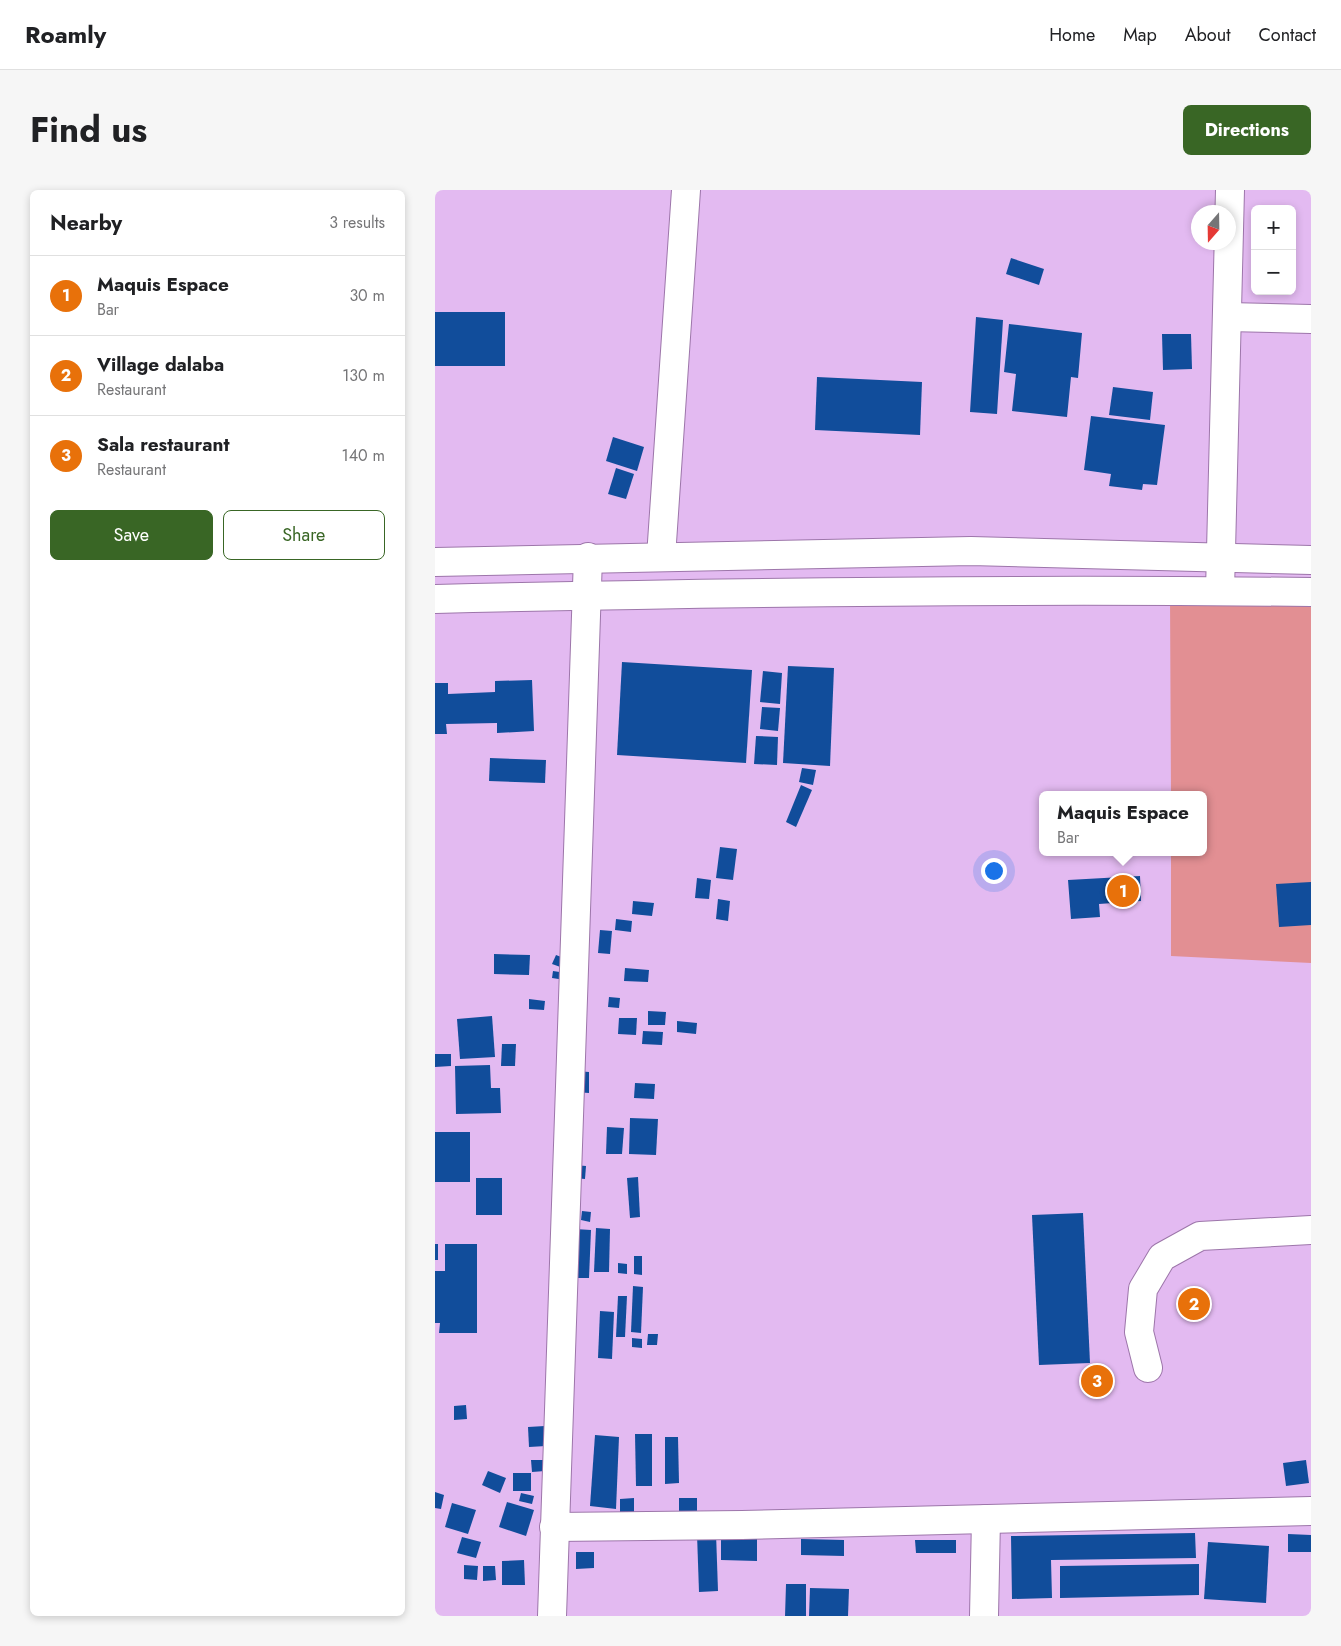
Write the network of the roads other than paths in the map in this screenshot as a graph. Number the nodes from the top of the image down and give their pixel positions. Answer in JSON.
{"nodes":[{"id":1,"x":686,"y":190,"type":"edge"},
{"id":2,"x":1230,"y":190,"type":"edge"},
{"id":3,"x":1227,"y":318,"type":"junction"},
{"id":4,"x":1311,"y":319,"type":"edge"},
{"id":5,"x":587,"y":557,"type":"junction"},
{"id":6,"x":661,"y":557,"type":"junction"},
{"id":7,"x":1220,"y":557,"type":"junction"},
{"id":8,"x":1311,"y":560,"type":"edge"},
{"id":9,"x":435,"y":562,"type":"edge"},
{"id":10,"x":1220,"y":591,"type":"junction"},
{"id":11,"x":1311,"y":592,"type":"edge"},
{"id":12,"x":587,"y":596,"type":"junction"},
{"id":13,"x":435,"y":600,"type":"edge"},
{"id":14,"x":1311,"y":1230,"type":"edge"},
{"id":15,"x":1148,"y":1368,"type":"dead end"},
{"id":16,"x":1311,"y":1511,"type":"edge"},
{"id":17,"x":987,"y":1519,"type":"junction"},
{"id":18,"x":554,"y":1527,"type":"junction"},
{"id":19,"x":552,"y":1616,"type":"edge"},
{"id":20,"x":984,"y":1616,"type":"edge"}],
"edges":[{"from":1,"to":6,"type":"street"},
{"from":2,"to":3,"type":"street"},
{"from":3,"to":4,"type":"street"},
{"from":3,"to":7,"type":"street"},
{"from":5,"to":6,"type":"street"},
{"from":5,"to":9,"type":"street"},
{"from":5,"to":12,"type":"street"},
{"from":6,"to":7,"type":"street"},
{"from":7,"to":8,"type":"street"},
{"from":7,"to":10,"type":"street"},
{"from":10,"to":11,"type":"street"},
{"from":10,"to":12,"type":"street"},
{"from":12,"to":13,"type":"street"},
{"from":12,"to":18,"type":"street"},
{"from":14,"to":15,"type":"street"},
{"from":16,"to":17,"type":"street"},
{"from":17,"to":18,"type":"street"},
{"from":17,"to":20,"type":"street"},
{"from":18,"to":19,"type":"street"}]}
